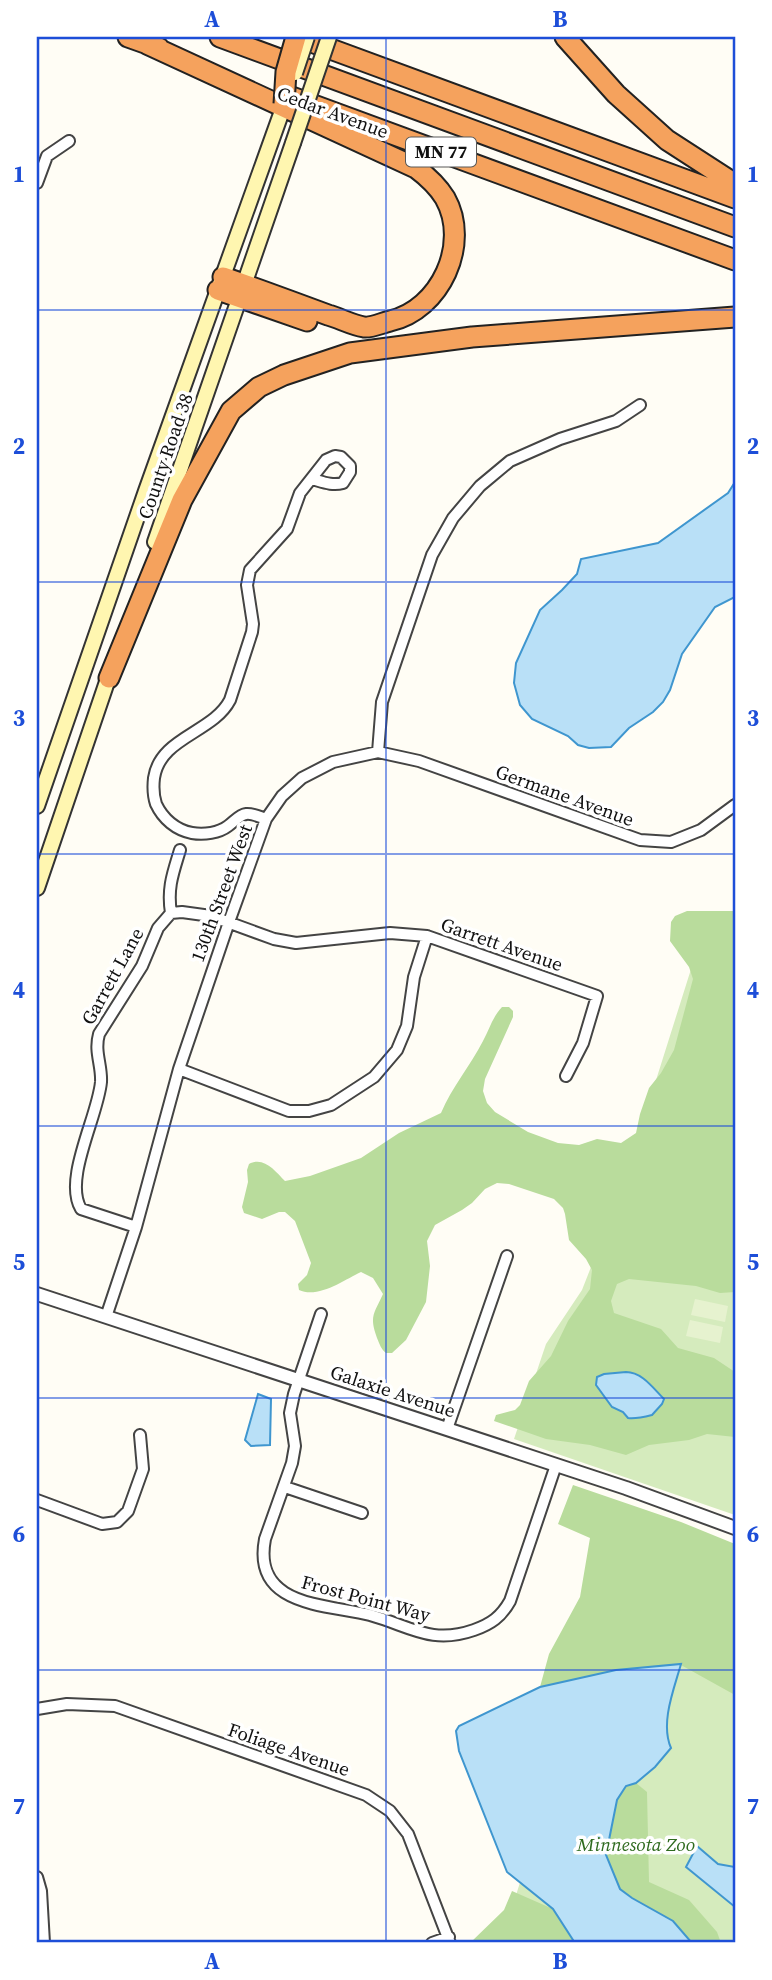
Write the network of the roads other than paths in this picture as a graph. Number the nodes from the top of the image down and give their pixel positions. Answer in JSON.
{"nodes":[{"id":1,"x":128,"y":37,"type":"edge"},
{"id":2,"x":219,"y":37,"type":"edge"},
{"id":3,"x":297,"y":37,"type":"edge"},
{"id":4,"x":307,"y":37,"type":"edge"},
{"id":5,"x":329,"y":37,"type":"edge"},
{"id":6,"x":565,"y":37,"type":"edge"},
{"id":7,"x":147,"y":44,"type":"junction"},
{"id":8,"x":284,"y":104,"type":"junction"},
{"id":9,"x":69,"y":141,"type":"dead end"},
{"id":10,"x":37,"y":183,"type":"edge"},
{"id":11,"x":735,"y":184,"type":"edge"},
{"id":12,"x":735,"y":198,"type":"edge"},
{"id":13,"x":735,"y":227,"type":"edge"},
{"id":14,"x":735,"y":260,"type":"edge"},
{"id":15,"x":220,"y":284,"type":"junction"},
{"id":16,"x":242,"y":291,"type":"junction"},
{"id":17,"x":735,"y":317,"type":"edge"},
{"id":18,"x":410,"y":345,"type":"junction"},
{"id":19,"x":640,"y":405,"type":"dead end"},
{"id":20,"x":312,"y":479,"type":"dead end"},
{"id":21,"x":108,"y":678,"type":"junction"},
{"id":22,"x":378,"y":752,"type":"junction"},
{"id":23,"x":735,"y":805,"type":"edge"},
{"id":24,"x":37,"y":806,"type":"edge"},
{"id":25,"x":266,"y":819,"type":"junction"},
{"id":26,"x":180,"y":850,"type":"dead end"},
{"id":27,"x":37,"y":888,"type":"edge"},
{"id":28,"x":172,"y":913,"type":"junction"},
{"id":29,"x":229,"y":922,"type":"junction"},
{"id":30,"x":427,"y":936,"type":"junction"},
{"id":31,"x":179,"y":1069,"type":"junction"},
{"id":32,"x":566,"y":1076,"type":"dead end"},
{"id":33,"x":136,"y":1227,"type":"junction"},
{"id":34,"x":507,"y":1256,"type":"dead end"},
{"id":35,"x":37,"y":1294,"type":"edge"},
{"id":36,"x":321,"y":1314,"type":"dead end"},
{"id":37,"x":106,"y":1317,"type":"junction"},
{"id":38,"x":300,"y":1380,"type":"junction"},
{"id":39,"x":447,"y":1429,"type":"junction"},
{"id":40,"x":141,"y":1435,"type":"dead end"},
{"id":41,"x":556,"y":1465,"type":"junction"},
{"id":42,"x":285,"y":1487,"type":"junction"},
{"id":43,"x":37,"y":1500,"type":"edge"},
{"id":44,"x":362,"y":1513,"type":"dead end"},
{"id":45,"x":735,"y":1528,"type":"edge"},
{"id":46,"x":37,"y":1709,"type":"edge"},
{"id":47,"x":37,"y":1877,"type":"edge"},
{"id":48,"x":450,"y":1940,"type":"edge"},
{"id":49,"x":44,"y":1943,"type":"edge"},
{"id":50,"x":432,"y":1943,"type":"edge"}],
"edges":[{"from":1,"to":7,"type":"highway","name":"Cedar Avenue","number":"MN 77"},
{"from":2,"to":13,"type":"highway","name":"Cedar Avenue","number":"MN 77"},
{"from":3,"to":8,"type":"highway","bridge":true},
{"from":3,"to":12,"type":"highway"},
{"from":4,"to":8,"type":"main road","name":"County Road 38","bridge":true},
{"from":5,"to":16,"type":"main road","name":"County Road 38","bridge":true},
{"from":6,"to":11,"type":"highway"},
{"from":7,"to":14,"type":"highway","name":"Cedar Avenue","number":"MN 77"},
{"from":7,"to":16,"type":"highway"},
{"from":8,"to":15,"type":"main road","name":"County Road 38"},
{"from":9,"to":10,"type":"street"},
{"from":15,"to":16,"type":"highway"},
{"from":15,"to":24,"type":"main road","name":"County Road 38"},
{"from":16,"to":18,"type":"highway"},
{"from":16,"to":21,"type":"main road","name":"County Road 38"},
{"from":17,"to":18,"type":"highway"},
{"from":18,"to":21,"type":"highway"},
{"from":19,"to":22,"type":"street"},
{"from":20,"to":25,"type":"street"},
{"from":21,"to":27,"type":"main road","name":"County Road 38"},
{"from":22,"to":23,"type":"street","name":"Germane Avenue"},
{"from":22,"to":25,"type":"street","name":"130th Street West"},
{"from":25,"to":29,"type":"street","name":"130th Street West"},
{"from":26,"to":28,"type":"street"},
{"from":28,"to":29,"type":"street","name":"Garrett Avenue"},
{"from":28,"to":33,"type":"street","name":"Garrett Lane"},
{"from":29,"to":30,"type":"street","name":"Garrett Avenue"},
{"from":29,"to":31,"type":"street","name":"130th Street West"},
{"from":30,"to":31,"type":"street"},
{"from":30,"to":32,"type":"street","name":"Garrett Avenue"},
{"from":31,"to":33,"type":"street","name":"130th Street West"},
{"from":33,"to":37,"type":"street","name":"130th Street West"},
{"from":34,"to":39,"type":"street"},
{"from":35,"to":37,"type":"street","name":"Galaxie Avenue"},
{"from":36,"to":38,"type":"street","name":"Frost Point Way"},
{"from":37,"to":38,"type":"street","name":"Galaxie Avenue"},
{"from":38,"to":39,"type":"street","name":"Galaxie Avenue"},
{"from":38,"to":42,"type":"street","name":"Frost Point Way"},
{"from":39,"to":41,"type":"street","name":"Galaxie Avenue"},
{"from":40,"to":43,"type":"street"},
{"from":41,"to":42,"type":"street","name":"Frost Point Way"},
{"from":41,"to":45,"type":"street","name":"Galaxie Avenue"},
{"from":42,"to":44,"type":"street"},
{"from":46,"to":48,"type":"street","name":"Foliage Avenue"},
{"from":47,"to":49,"type":"street"},
{"from":48,"to":50,"type":"street"}]}
